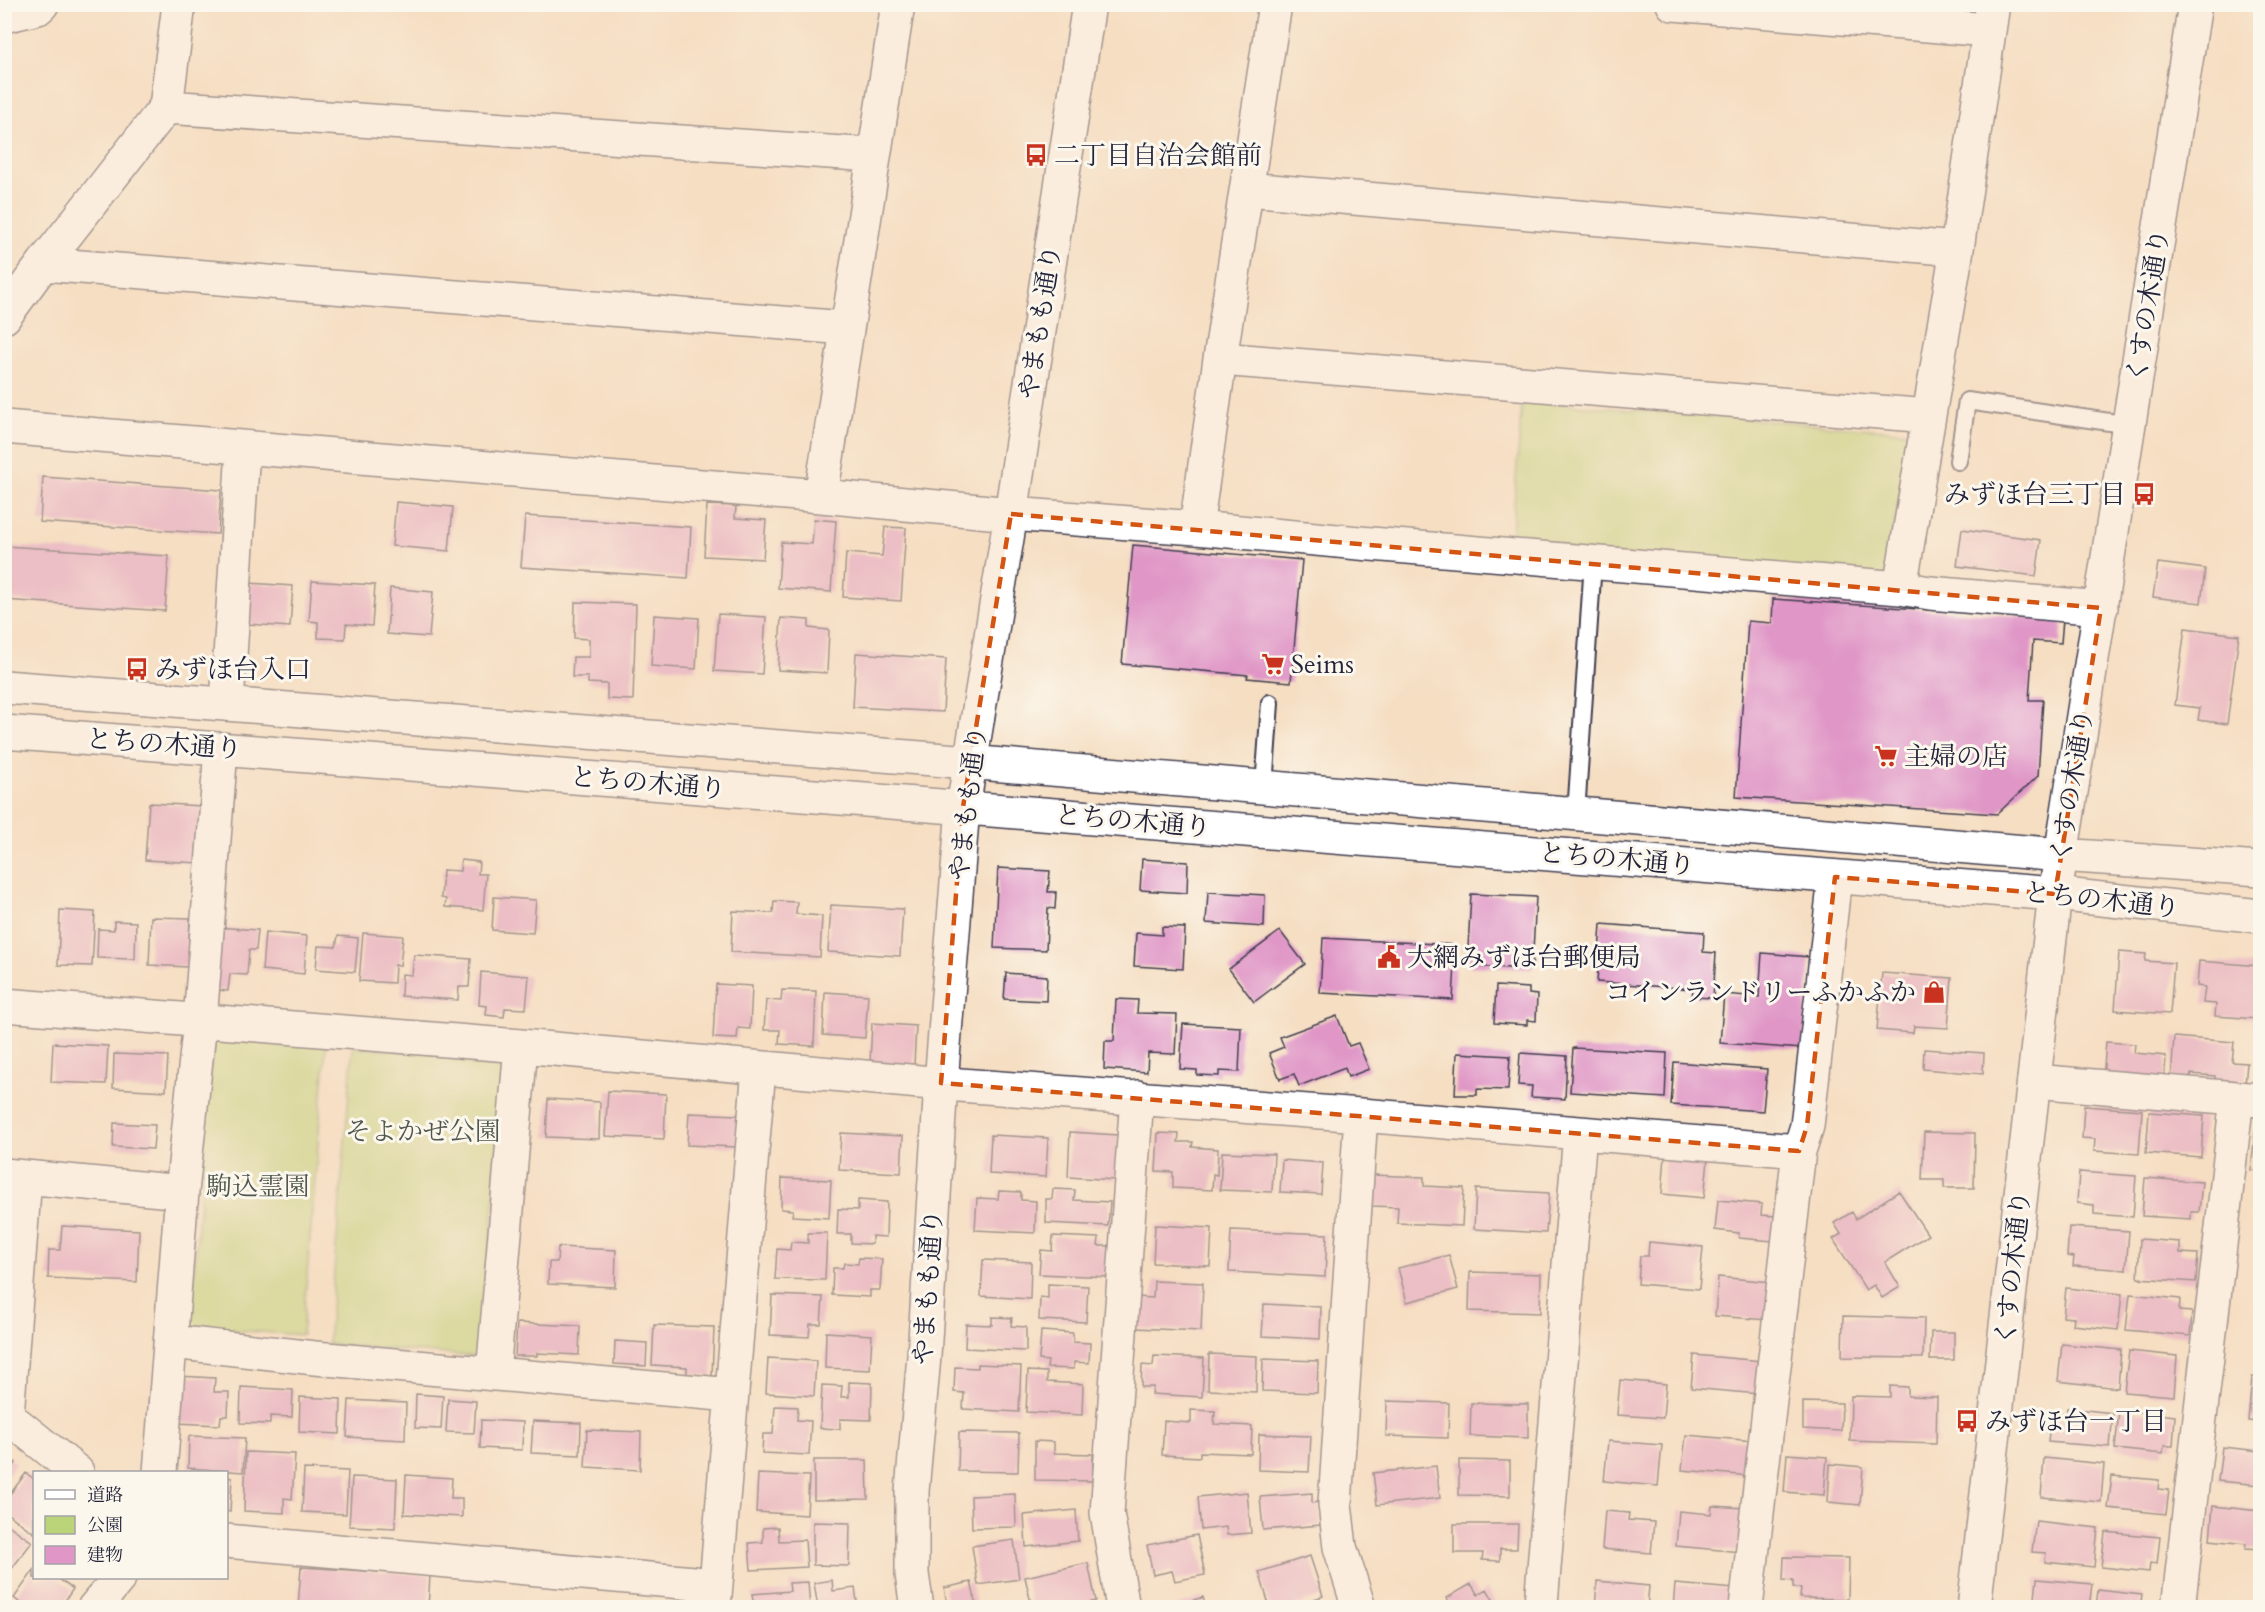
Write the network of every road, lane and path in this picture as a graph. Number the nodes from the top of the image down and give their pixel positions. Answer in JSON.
{"nodes":[{"id":1,"x":42,"y":4,"type":"edge"},
{"id":2,"x":180,"y":4,"type":"edge"},
{"id":3,"x":898,"y":4,"type":"edge"},
{"id":4,"x":1089,"y":4,"type":"edge"},
{"id":5,"x":1275,"y":4,"type":"edge"},
{"id":6,"x":1672,"y":4,"type":"edge"},
{"id":7,"x":2195,"y":4,"type":"edge"},
{"id":8,"x":4,"y":16,"type":"edge"},
{"id":9,"x":1991,"y":17,"type":"edge"},
{"id":10,"x":166,"y":107,"type":"junction"},
{"id":11,"x":873,"y":155,"type":"junction"},
{"id":12,"x":1247,"y":189,"type":"junction"},
{"id":13,"x":1957,"y":249,"type":"junction"},
{"id":14,"x":43,"y":264,"type":"junction"},
{"id":15,"x":4,"y":317,"type":"edge"},
{"id":16,"x":846,"y":328,"type":"junction"},
{"id":17,"x":1220,"y":359,"type":"junction"},
{"id":18,"x":1929,"y":416,"type":"junction"},
{"id":19,"x":2130,"y":425,"type":"junction"},
{"id":20,"x":4,"y":428,"type":"edge"},
{"id":21,"x":243,"y":449,"type":"junction"},
{"id":22,"x":1958,"y":460,"type":"dead end"},
{"id":23,"x":821,"y":496,"type":"junction"},
{"id":24,"x":1011,"y":514,"type":"junction"},
{"id":25,"x":1196,"y":528,"type":"junction"},
{"id":26,"x":1593,"y":562,"type":"junction"},
{"id":27,"x":1900,"y":588,"type":"junction"},
{"id":28,"x":2101,"y":608,"type":"junction"},
{"id":29,"x":4,"y":687,"type":"edge"},
{"id":30,"x":1270,"y":703,"type":"dead end"},
{"id":31,"x":227,"y":704,"type":"junction"},
{"id":32,"x":4,"y":732,"type":"edge"},
{"id":33,"x":221,"y":749,"type":"junction"},
{"id":34,"x":971,"y":763,"type":"junction"},
{"id":35,"x":1264,"y":787,"type":"junction"},
{"id":36,"x":963,"y":807,"type":"junction"},
{"id":37,"x":1576,"y":814,"type":"junction"},
{"id":38,"x":2061,"y":855,"type":"junction"},
{"id":39,"x":2260,"y":869,"type":"edge"},
{"id":40,"x":1835,"y":877,"type":"junction"},
{"id":41,"x":2055,"y":894,"type":"junction"},
{"id":42,"x":2260,"y":916,"type":"edge"},
{"id":43,"x":4,"y":1005,"type":"edge"},
{"id":44,"x":200,"y":1021,"type":"junction"},
{"id":45,"x":521,"y":1046,"type":"junction"},
{"id":46,"x":759,"y":1068,"type":"junction"},
{"id":47,"x":2034,"y":1081,"type":"junction"},
{"id":48,"x":941,"y":1083,"type":"junction"},
{"id":49,"x":1137,"y":1097,"type":"junction"},
{"id":50,"x":2249,"y":1099,"type":"edge"},
{"id":51,"x":1361,"y":1115,"type":"junction"},
{"id":52,"x":1580,"y":1133,"type":"junction"},
{"id":53,"x":1799,"y":1151,"type":"junction"},
{"id":54,"x":15,"y":1176,"type":"edge"},
{"id":55,"x":182,"y":1192,"type":"junction"},
{"id":56,"x":172,"y":1342,"type":"junction"},
{"id":57,"x":493,"y":1374,"type":"junction"},
{"id":58,"x":732,"y":1395,"type":"junction"},
{"id":59,"x":75,"y":1471,"type":"edge"},
{"id":60,"x":160,"y":1471,"type":"edge"},
{"id":61,"x":228,"y":1541,"type":"edge"},
{"id":62,"x":118,"y":1579,"type":"edge"},
{"id":63,"x":715,"y":1596,"type":"edge"},
{"id":64,"x":94,"y":1608,"type":"edge"},
{"id":65,"x":916,"y":1608,"type":"edge"},
{"id":66,"x":1123,"y":1608,"type":"edge"},
{"id":67,"x":1359,"y":1608,"type":"edge"},
{"id":68,"x":1538,"y":1608,"type":"edge"},
{"id":69,"x":1746,"y":1608,"type":"edge"},
{"id":70,"x":1974,"y":1608,"type":"edge"},
{"id":71,"x":2178,"y":1608,"type":"edge"}],
"edges":[{"from":1,"to":8,"type":"street"},
{"from":2,"to":10,"type":"street"},
{"from":3,"to":11,"type":"street"},
{"from":4,"to":24,"type":"street","name":"やまもも通り"},
{"from":5,"to":12,"type":"street"},
{"from":6,"to":9,"type":"street"},
{"from":7,"to":19,"type":"street","name":"くすの木通り"},
{"from":9,"to":13,"type":"street"},
{"from":10,"to":11,"type":"street"},
{"from":10,"to":14,"type":"street"},
{"from":11,"to":16,"type":"street"},
{"from":12,"to":13,"type":"street"},
{"from":12,"to":17,"type":"street"},
{"from":13,"to":18,"type":"street"},
{"from":14,"to":15,"type":"street"},
{"from":14,"to":16,"type":"street"},
{"from":16,"to":23,"type":"street"},
{"from":17,"to":18,"type":"street"},
{"from":17,"to":25,"type":"street"},
{"from":18,"to":27,"type":"street"},
{"from":19,"to":22,"type":"lane"},
{"from":19,"to":28,"type":"street","name":"くすの木通り"},
{"from":20,"to":21,"type":"street"},
{"from":21,"to":23,"type":"street"},
{"from":21,"to":31,"type":"street"},
{"from":23,"to":24,"type":"street"},
{"from":24,"to":25,"type":"street"},
{"from":24,"to":34,"type":"street","name":"やまもも通り"},
{"from":25,"to":26,"type":"street"},
{"from":26,"to":27,"type":"street"},
{"from":26,"to":37,"type":"lane"},
{"from":27,"to":28,"type":"street"},
{"from":28,"to":38,"type":"street","name":"くすの木通り"},
{"from":29,"to":31,"type":"street","name":"とちの木通り"},
{"from":30,"to":35,"type":"lane"},
{"from":31,"to":34,"type":"street","name":"とちの木通り"},
{"from":32,"to":33,"type":"street","name":"とちの木通り"},
{"from":33,"to":36,"type":"street","name":"とちの木通り"},
{"from":33,"to":44,"type":"street"},
{"from":34,"to":35,"type":"street","name":"とちの木通り"},
{"from":34,"to":36,"type":"street","name":"やまもも通り"},
{"from":35,"to":37,"type":"street","name":"とちの木通り"},
{"from":36,"to":40,"type":"street","name":"とちの木通り"},
{"from":36,"to":48,"type":"street","name":"やまもも通り"},
{"from":37,"to":38,"type":"street","name":"とちの木通り"},
{"from":38,"to":39,"type":"street","name":"とちの木通り"},
{"from":38,"to":41,"type":"street","name":"くすの木通り"},
{"from":40,"to":41,"type":"street","name":"とちの木通り"},
{"from":40,"to":53,"type":"street"},
{"from":41,"to":42,"type":"street","name":"とちの木通り"},
{"from":41,"to":47,"type":"street","name":"くすの木通り"},
{"from":43,"to":44,"type":"street"},
{"from":44,"to":45,"type":"street"},
{"from":44,"to":55,"type":"street"},
{"from":45,"to":46,"type":"street"},
{"from":45,"to":57,"type":"street"},
{"from":46,"to":48,"type":"street"},
{"from":46,"to":58,"type":"street"},
{"from":47,"to":50,"type":"street"},
{"from":47,"to":70,"type":"street","name":"くすの木通り"},
{"from":48,"to":49,"type":"street"},
{"from":48,"to":65,"type":"street","name":"やまもも通り"},
{"from":49,"to":51,"type":"street"},
{"from":49,"to":66,"type":"street"},
{"from":50,"to":71,"type":"street"},
{"from":51,"to":52,"type":"street"},
{"from":51,"to":67,"type":"street"},
{"from":52,"to":53,"type":"street"},
{"from":52,"to":68,"type":"street"},
{"from":53,"to":69,"type":"street"},
{"from":54,"to":55,"type":"street"},
{"from":54,"to":59,"type":"street"},
{"from":55,"to":56,"type":"street"},
{"from":56,"to":57,"type":"street"},
{"from":56,"to":60,"type":"street"},
{"from":57,"to":58,"type":"street"},
{"from":58,"to":63,"type":"street"},
{"from":61,"to":63,"type":"street"},
{"from":62,"to":64,"type":"street"}]}
